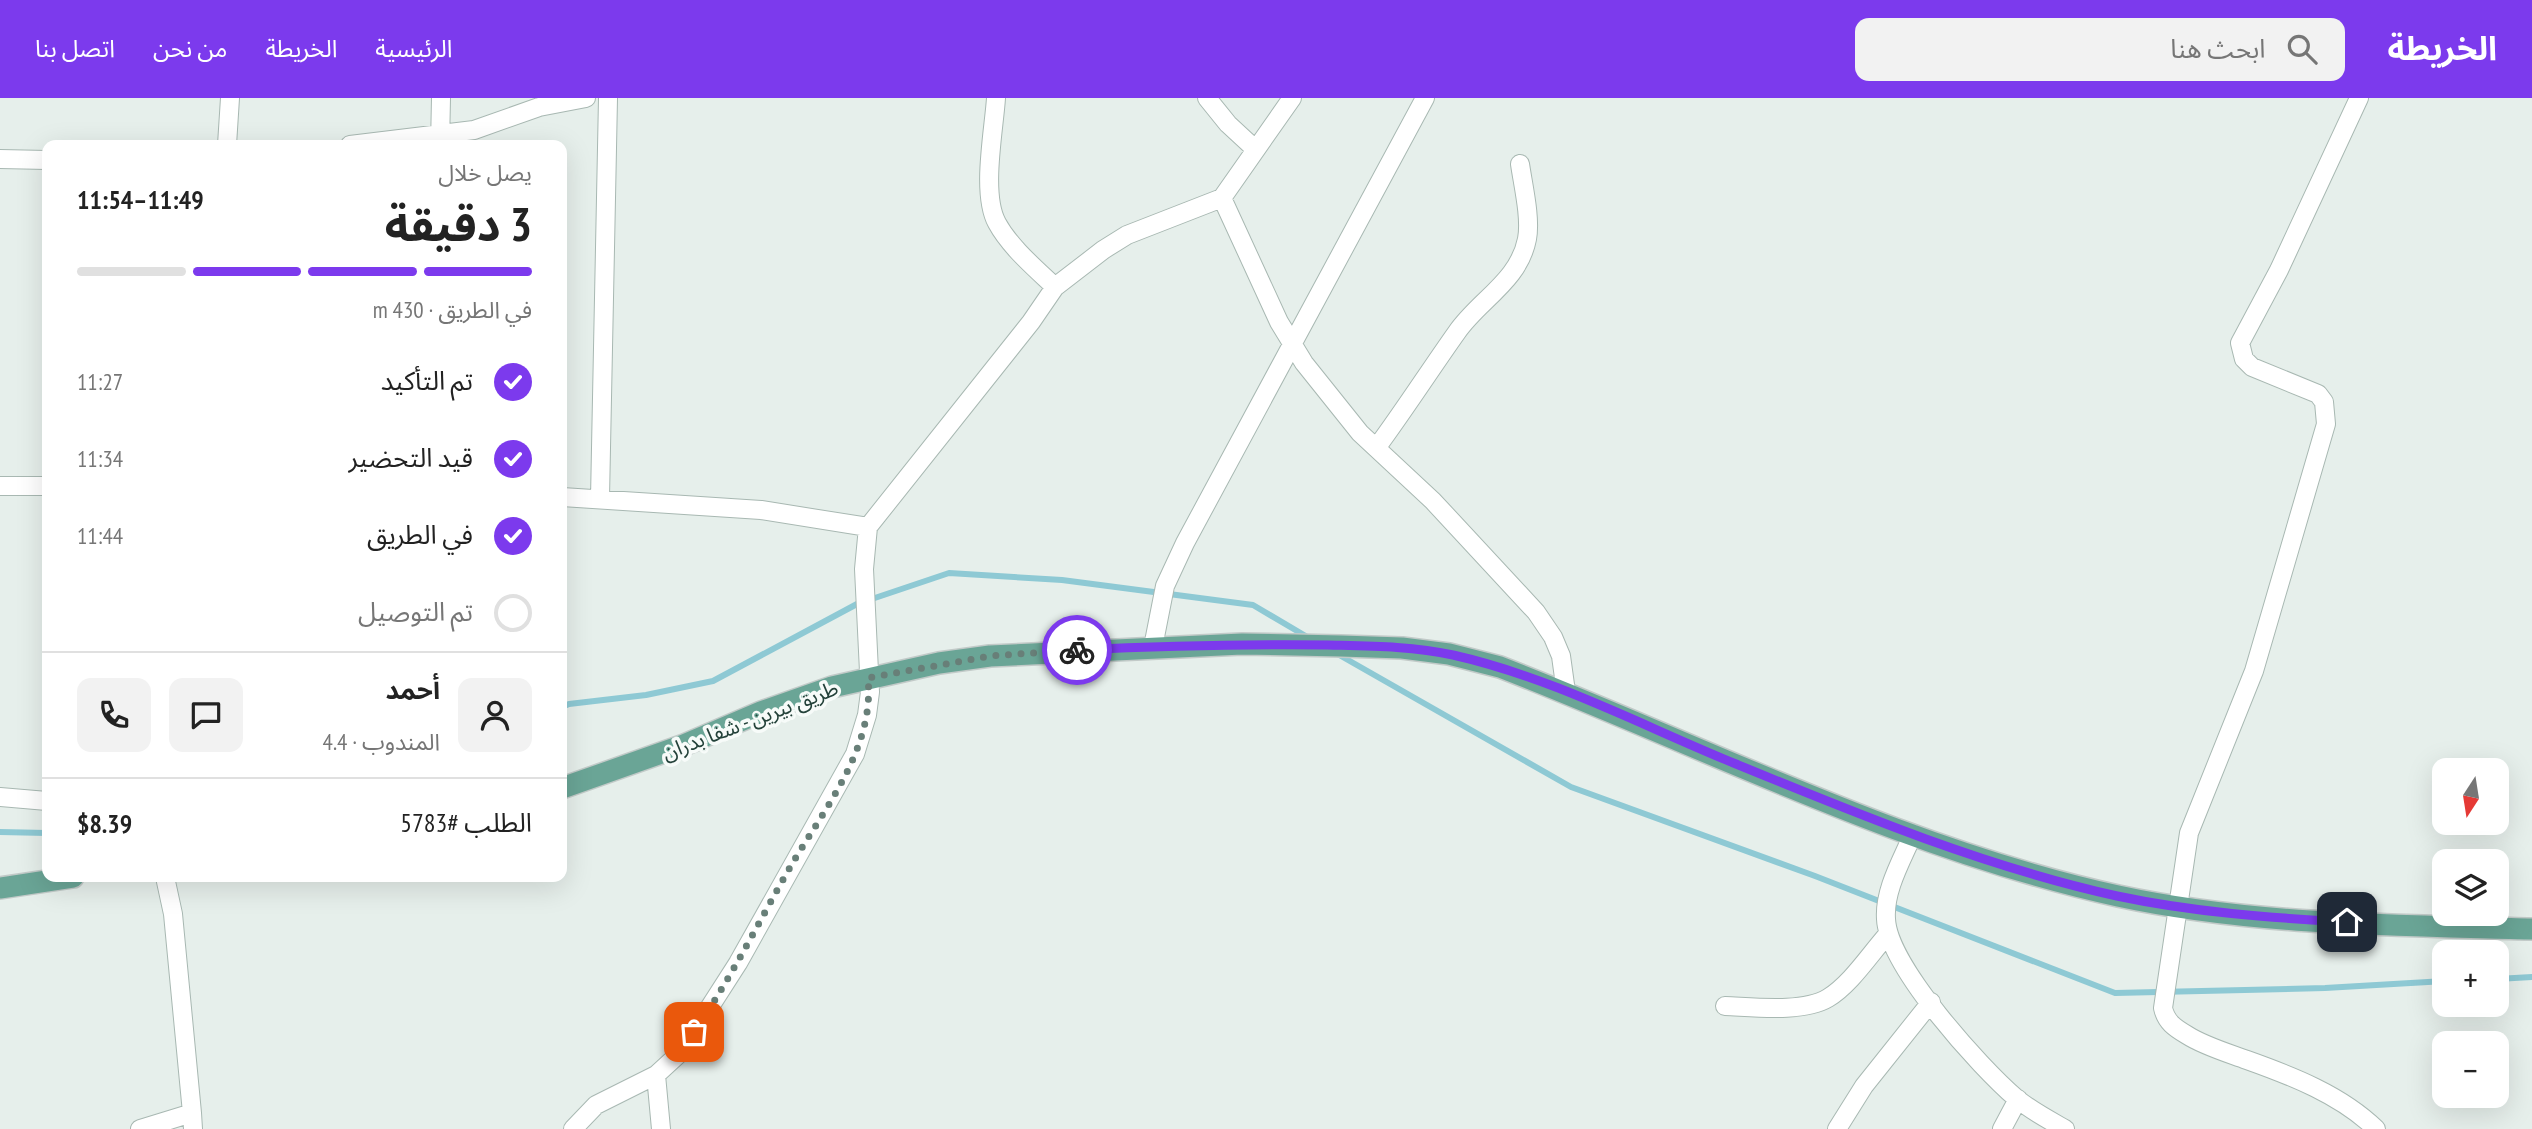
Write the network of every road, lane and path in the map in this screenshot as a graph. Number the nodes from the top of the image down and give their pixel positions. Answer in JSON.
{"nodes":[{"id":1,"x":230,"y":98,"type":"edge"},
{"id":2,"x":441,"y":98,"type":"edge"},
{"id":3,"x":586,"y":98,"type":"edge"},
{"id":4,"x":608,"y":98,"type":"edge"},
{"id":5,"x":996,"y":98,"type":"edge"},
{"id":6,"x":1207,"y":98,"type":"edge"},
{"id":7,"x":1292,"y":98,"type":"edge"},
{"id":8,"x":1425,"y":98,"type":"edge"},
{"id":9,"x":2359,"y":98,"type":"edge"},
{"id":10,"x":227,"y":140,"type":"edge"},
{"id":11,"x":441,"y":140,"type":"edge"},
{"id":12,"x":1255,"y":149,"type":"junction"},
{"id":13,"x":0,"y":159,"type":"edge"},
{"id":14,"x":42,"y":160,"type":"edge"},
{"id":15,"x":1520,"y":164,"type":"dead end"},
{"id":16,"x":1222,"y":198,"type":"junction"},
{"id":17,"x":1055,"y":287,"type":"junction"},
{"id":18,"x":1294,"y":346,"type":"junction"},
{"id":19,"x":1377,"y":447,"type":"junction"},
{"id":20,"x":0,"y":486,"type":"edge"},
{"id":21,"x":42,"y":486,"type":"edge"},
{"id":22,"x":567,"y":497,"type":"edge"},
{"id":23,"x":600,"y":498,"type":"junction"},
{"id":24,"x":867,"y":527,"type":"junction"},
{"id":25,"x":1153,"y":647,"type":"junction"},
{"id":26,"x":868,"y":678,"type":"junction"},
{"id":27,"x":1566,"y":692,"type":"junction"},
{"id":28,"x":567,"y":786,"type":"edge"},
{"id":29,"x":0,"y":797,"type":"edge"},
{"id":30,"x":42,"y":801,"type":"edge"},
{"id":31,"x":1913,"y":834,"type":"junction"},
{"id":32,"x":42,"y":882,"type":"edge"},
{"id":33,"x":166,"y":882,"type":"edge"},
{"id":34,"x":0,"y":888,"type":"edge"},
{"id":35,"x":2179,"y":906,"type":"junction"},
{"id":36,"x":2532,"y":929,"type":"edge"},
{"id":37,"x":1888,"y":934,"type":"junction"},
{"id":38,"x":1931,"y":1002,"type":"junction"},
{"id":39,"x":1725,"y":1006,"type":"dead end"},
{"id":40,"x":656,"y":1075,"type":"junction"},
{"id":41,"x":2018,"y":1100,"type":"junction"},
{"id":42,"x":192,"y":1121,"type":"edge"},
{"id":43,"x":140,"y":1129,"type":"edge"},
{"id":44,"x":573,"y":1129,"type":"edge"},
{"id":45,"x":661,"y":1129,"type":"edge"},
{"id":46,"x":1837,"y":1129,"type":"edge"},
{"id":47,"x":2002,"y":1129,"type":"edge"},
{"id":48,"x":2065,"y":1129,"type":"edge"},
{"id":49,"x":2376,"y":1129,"type":"edge"}],
"edges":[{"from":1,"to":10,"type":"street"},
{"from":2,"to":11,"type":"street"},
{"from":3,"to":11,"type":"street"},
{"from":4,"to":23,"type":"street"},
{"from":5,"to":17,"type":"street"},
{"from":6,"to":12,"type":"street"},
{"from":7,"to":12,"type":"street"},
{"from":8,"to":18,"type":"street"},
{"from":9,"to":35,"type":"street"},
{"from":12,"to":16,"type":"street"},
{"from":13,"to":14,"type":"street"},
{"from":15,"to":19,"type":"street"},
{"from":16,"to":17,"type":"street"},
{"from":16,"to":18,"type":"street"},
{"from":17,"to":24,"type":"street"},
{"from":18,"to":19,"type":"street"},
{"from":18,"to":25,"type":"street"},
{"from":19,"to":27,"type":"street"},
{"from":20,"to":21,"type":"street"},
{"from":22,"to":23,"type":"street"},
{"from":23,"to":24,"type":"street"},
{"from":24,"to":26,"type":"street"},
{"from":25,"to":26,"type":"main road","name":"طريق بيرين - شفا بدران"},
{"from":25,"to":27,"type":"main road","name":"طريق بيرين - شفا بدران"},
{"from":26,"to":28,"type":"main road","name":"طريق بيرين - شفا بدران"},
{"from":26,"to":40,"type":"street"},
{"from":27,"to":31,"type":"main road","name":"طريق بيرين - شفا بدران"},
{"from":29,"to":30,"type":"street"},
{"from":31,"to":35,"type":"main road","name":"طريق بيرين - شفا بدران"},
{"from":31,"to":37,"type":"street"},
{"from":32,"to":34,"type":"main road"},
{"from":33,"to":42,"type":"street"},
{"from":35,"to":36,"type":"main road","name":"طريق بيرين - شفا بدران"},
{"from":35,"to":49,"type":"street"},
{"from":37,"to":38,"type":"street"},
{"from":37,"to":39,"type":"street"},
{"from":38,"to":41,"type":"street"},
{"from":38,"to":46,"type":"street"},
{"from":40,"to":44,"type":"street"},
{"from":40,"to":45,"type":"street"},
{"from":41,"to":47,"type":"street"},
{"from":41,"to":48,"type":"street"},
{"from":42,"to":43,"type":"street"}]}
